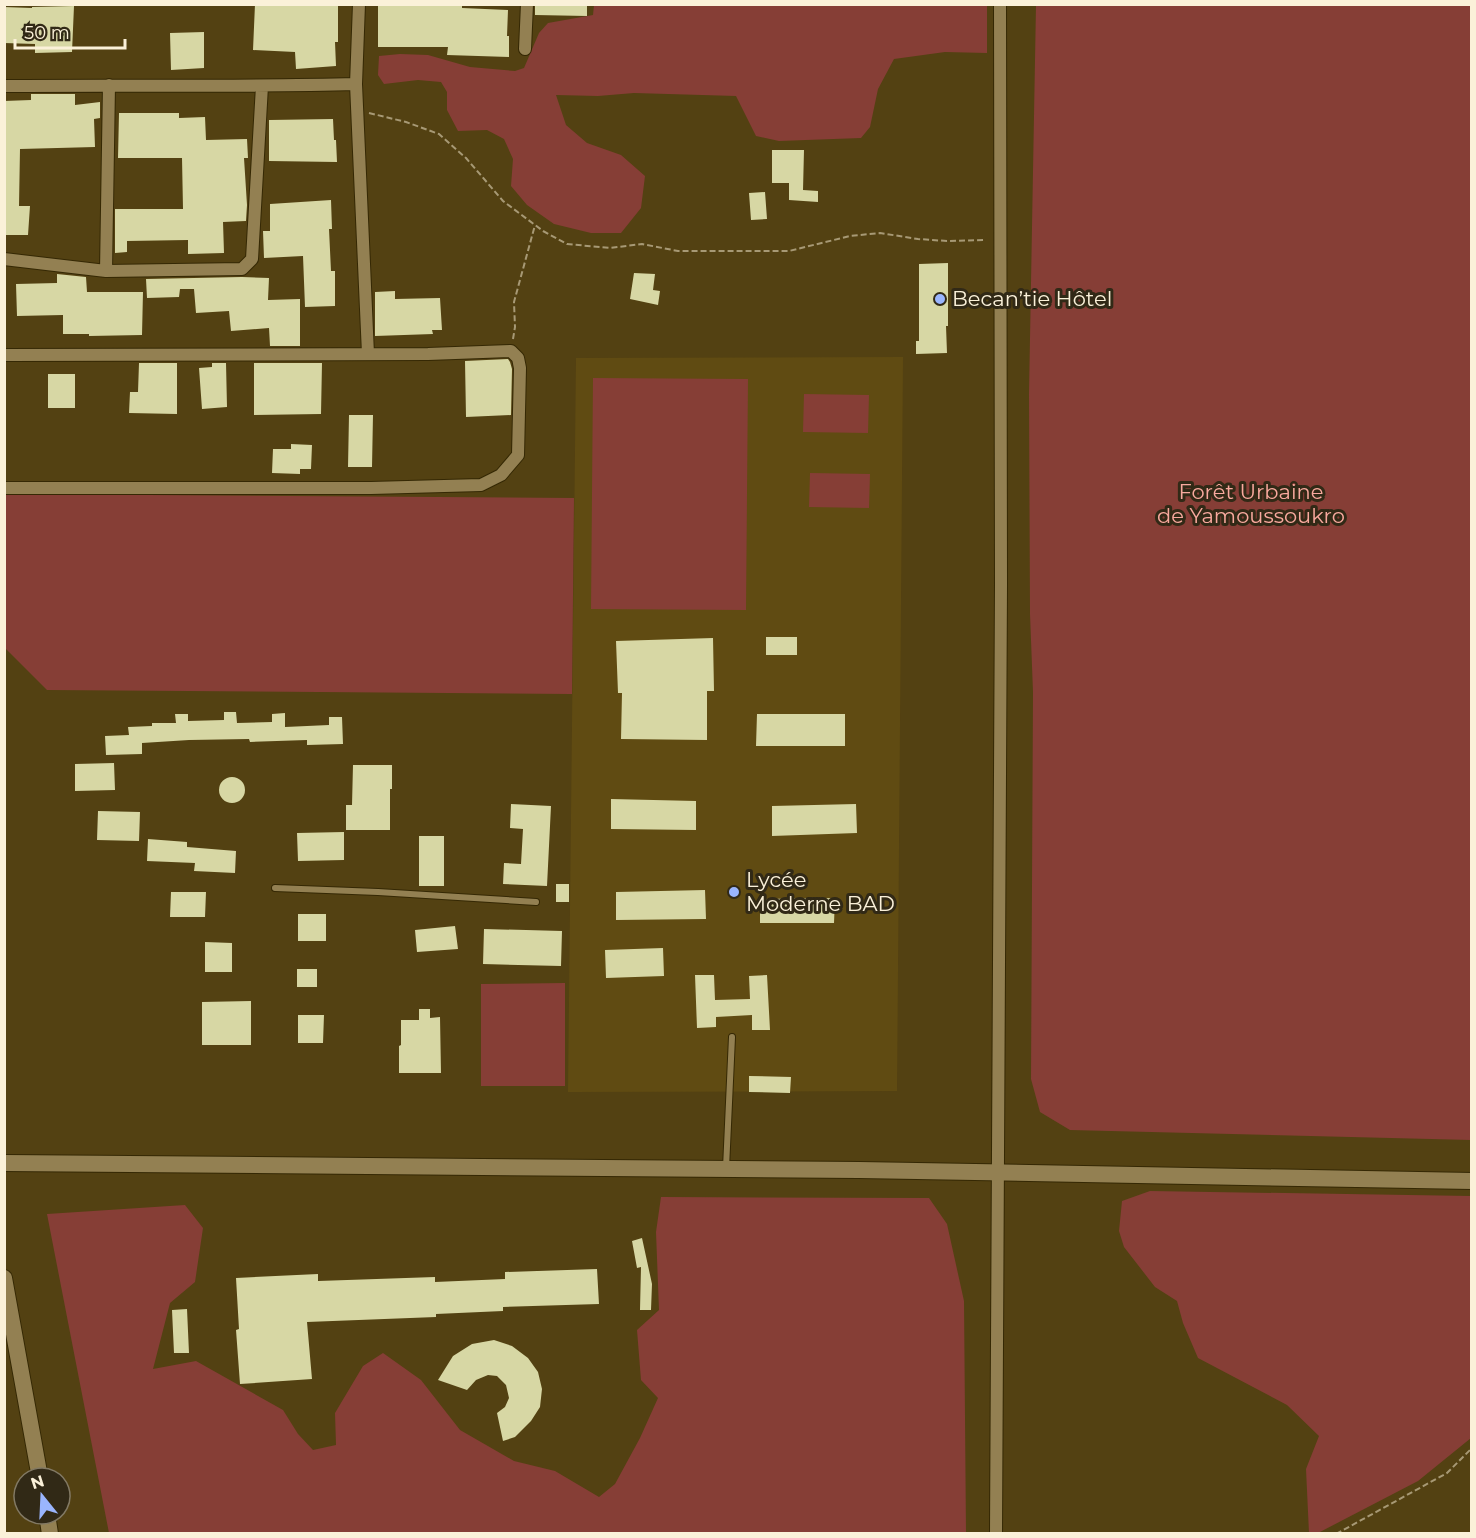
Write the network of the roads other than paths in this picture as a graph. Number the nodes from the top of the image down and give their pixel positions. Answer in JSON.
{"nodes":[{"id":1,"x":359,"y":4,"type":"edge"},
{"id":2,"x":527,"y":4,"type":"edge"},
{"id":3,"x":1000,"y":4,"type":"edge"},
{"id":4,"x":525,"y":49,"type":"dead end"},
{"id":5,"x":356,"y":84,"type":"junction"},
{"id":6,"x":109,"y":85,"type":"junction"},
{"id":7,"x":4,"y":86,"type":"edge"},
{"id":8,"x":262,"y":86,"type":"junction"},
{"id":9,"x":4,"y":259,"type":"edge"},
{"id":10,"x":106,"y":271,"type":"junction"},
{"id":11,"x":368,"y":354,"type":"junction"},
{"id":12,"x":4,"y":355,"type":"edge"},
{"id":13,"x":4,"y":488,"type":"edge"},
{"id":14,"x":275,"y":888,"type":"dead end"},
{"id":15,"x":536,"y":902,"type":"dead end"},
{"id":16,"x":732,"y":1037,"type":"dead end"},
{"id":17,"x":4,"y":1162,"type":"edge"},
{"id":18,"x":726,"y":1168,"type":"junction"},
{"id":19,"x":998,"y":1173,"type":"junction"},
{"id":20,"x":1472,"y":1181,"type":"edge"},
{"id":21,"x":4,"y":1278,"type":"edge"},
{"id":22,"x":38,"y":1466,"type":"edge"},
{"id":23,"x":996,"y":1533,"type":"edge"}],
"edges":[{"from":1,"to":5,"type":"street"},
{"from":2,"to":4,"type":"street"},
{"from":3,"to":19,"type":"street"},
{"from":5,"to":8,"type":"street"},
{"from":5,"to":11,"type":"street"},
{"from":6,"to":7,"type":"street"},
{"from":6,"to":8,"type":"street"},
{"from":6,"to":10,"type":"street"},
{"from":8,"to":10,"type":"street"},
{"from":9,"to":10,"type":"street"},
{"from":11,"to":12,"type":"street"},
{"from":11,"to":13,"type":"street"},
{"from":14,"to":15,"type":"lane"},
{"from":16,"to":18,"type":"lane"},
{"from":17,"to":18,"type":"street"},
{"from":18,"to":19,"type":"street"},
{"from":19,"to":20,"type":"street"},
{"from":19,"to":23,"type":"street"},
{"from":21,"to":22,"type":"street"}]}
